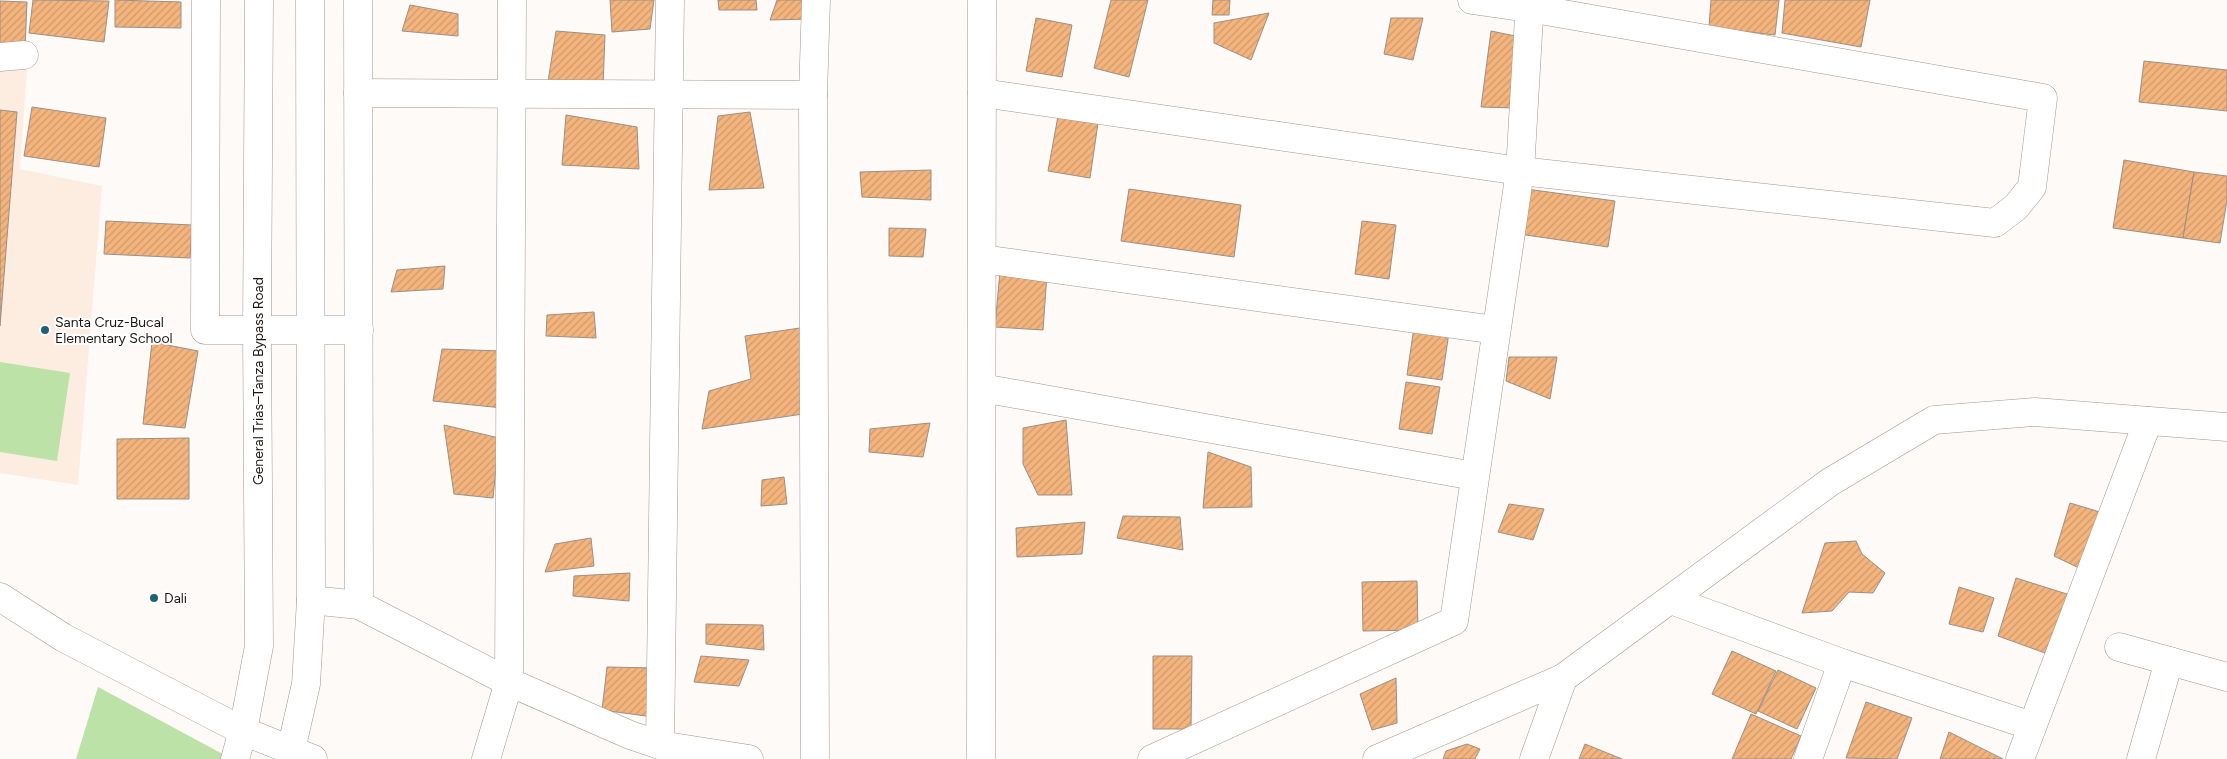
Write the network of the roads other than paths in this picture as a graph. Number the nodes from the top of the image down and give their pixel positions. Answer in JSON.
{"nodes":[{"id":1,"x":206,"y":0,"type":"edge"},
{"id":2,"x":259,"y":0,"type":"edge"},
{"id":3,"x":310,"y":0,"type":"edge"},
{"id":4,"x":358,"y":0,"type":"edge"},
{"id":5,"x":512,"y":0,"type":"edge"},
{"id":6,"x":670,"y":0,"type":"edge"},
{"id":7,"x":816,"y":0,"type":"edge"},
{"id":8,"x":982,"y":0,"type":"edge"},
{"id":9,"x":1472,"y":0,"type":"edge"},
{"id":10,"x":1529,"y":4,"type":"edge"},
{"id":11,"x":358,"y":93,"type":"junction"},
{"id":12,"x":982,"y":93,"type":"junction"},
{"id":13,"x":511,"y":94,"type":"junction"},
{"id":14,"x":669,"y":95,"type":"junction"},
{"id":15,"x":814,"y":95,"type":"junction"},
{"id":16,"x":1520,"y":171,"type":"junction"},
{"id":17,"x":982,"y":258,"type":"junction"},
{"id":18,"x":257,"y":330,"type":"junction"},
{"id":19,"x":310,"y":330,"type":"junction"},
{"id":20,"x":359,"y":330,"type":"junction"},
{"id":21,"x":1496,"y":330,"type":"junction"},
{"id":22,"x":982,"y":388,"type":"junction"},
{"id":23,"x":2148,"y":422,"type":"junction"},
{"id":24,"x":2227,"y":428,"type":"edge"},
{"id":25,"x":1474,"y":476,"type":"junction"},
{"id":26,"x":0,"y":597,"type":"edge"},
{"id":27,"x":311,"y":600,"type":"junction"},
{"id":28,"x":1671,"y":600,"type":"junction"},
{"id":29,"x":359,"y":605,"type":"junction"},
{"id":30,"x":2119,"y":647,"type":"dead end"},
{"id":31,"x":2169,"y":661,"type":"junction"},
{"id":32,"x":1842,"y":663,"type":"junction"},
{"id":33,"x":2227,"y":677,"type":"edge"},
{"id":34,"x":1563,"y":678,"type":"junction"},
{"id":35,"x":509,"y":682,"type":"junction"},
{"id":36,"x":2032,"y":726,"type":"junction"},
{"id":37,"x":243,"y":731,"type":"junction"},
{"id":38,"x":660,"y":745,"type":"junction"},
{"id":39,"x":298,"y":756,"type":"edge"},
{"id":40,"x":235,"y":759,"type":"edge"},
{"id":41,"x":486,"y":759,"type":"edge"},
{"id":42,"x":749,"y":759,"type":"edge"},
{"id":43,"x":815,"y":759,"type":"edge"},
{"id":44,"x":981,"y":759,"type":"edge"},
{"id":45,"x":1152,"y":759,"type":"edge"},
{"id":46,"x":1377,"y":759,"type":"edge"},
{"id":47,"x":1534,"y":759,"type":"edge"},
{"id":48,"x":1808,"y":759,"type":"edge"},
{"id":49,"x":2020,"y":759,"type":"edge"},
{"id":50,"x":2141,"y":759,"type":"edge"}],
"edges":[{"from":1,"to":18,"type":"street"},
{"from":2,"to":18,"type":"street","name":"General Trias–Tanza Bypass Road"},
{"from":3,"to":19,"type":"street"},
{"from":4,"to":11,"type":"street"},
{"from":5,"to":13,"type":"street"},
{"from":6,"to":14,"type":"street"},
{"from":7,"to":15,"type":"street"},
{"from":8,"to":12,"type":"street"},
{"from":9,"to":10,"type":"street"},
{"from":10,"to":16,"type":"street"},
{"from":10,"to":16,"type":"street"},
{"from":11,"to":13,"type":"street"},
{"from":11,"to":20,"type":"street"},
{"from":12,"to":16,"type":"street"},
{"from":12,"to":17,"type":"street"},
{"from":13,"to":14,"type":"street"},
{"from":13,"to":35,"type":"street"},
{"from":14,"to":15,"type":"street"},
{"from":14,"to":38,"type":"street"},
{"from":15,"to":43,"type":"street"},
{"from":16,"to":21,"type":"street"},
{"from":17,"to":21,"type":"street"},
{"from":17,"to":22,"type":"street"},
{"from":18,"to":19,"type":"street"},
{"from":18,"to":37,"type":"street","name":"General Trias–Tanza Bypass Road"},
{"from":19,"to":20,"type":"street"},
{"from":19,"to":27,"type":"street"},
{"from":20,"to":29,"type":"street"},
{"from":21,"to":25,"type":"street"},
{"from":22,"to":25,"type":"street"},
{"from":22,"to":44,"type":"street"},
{"from":23,"to":24,"type":"street"},
{"from":23,"to":28,"type":"street"},
{"from":23,"to":36,"type":"street"},
{"from":25,"to":45,"type":"street"},
{"from":26,"to":37,"type":"street"},
{"from":27,"to":29,"type":"street"},
{"from":27,"to":39,"type":"street"},
{"from":28,"to":32,"type":"street"},
{"from":28,"to":34,"type":"street"},
{"from":29,"to":35,"type":"street"},
{"from":30,"to":31,"type":"street"},
{"from":31,"to":33,"type":"street"},
{"from":31,"to":50,"type":"street"},
{"from":32,"to":36,"type":"street"},
{"from":32,"to":48,"type":"street"},
{"from":34,"to":46,"type":"street"},
{"from":34,"to":47,"type":"street"},
{"from":35,"to":38,"type":"street"},
{"from":35,"to":41,"type":"street"},
{"from":36,"to":49,"type":"street"},
{"from":37,"to":39,"type":"street"},
{"from":37,"to":40,"type":"street","name":"General Trias–Tanza Bypass Road"},
{"from":38,"to":42,"type":"street"}]}
